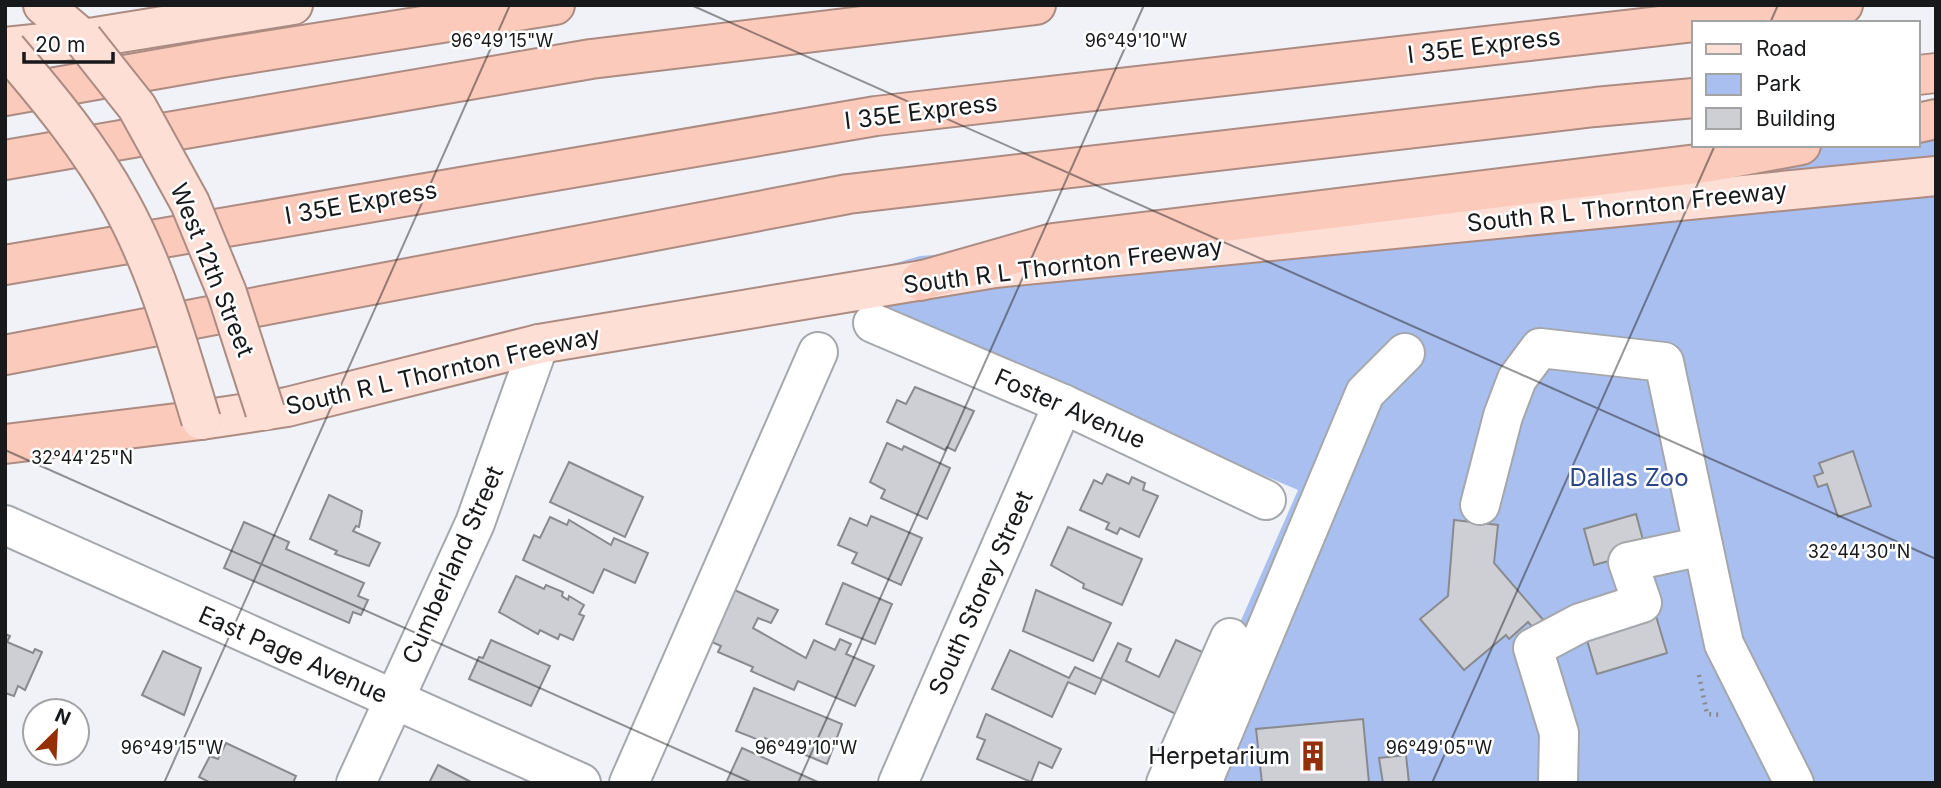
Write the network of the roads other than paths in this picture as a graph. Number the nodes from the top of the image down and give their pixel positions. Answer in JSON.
{"nodes":[{"id":1,"x":43,"y":5,"type":"edge"},
{"id":2,"x":293,"y":5,"type":"edge"},
{"id":3,"x":555,"y":5,"type":"edge"},
{"id":4,"x":1037,"y":5,"type":"edge"},
{"id":5,"x":1843,"y":5,"type":"edge"},
{"id":6,"x":1704,"y":21,"type":"edge"},
{"id":7,"x":1692,"y":22,"type":"edge"},
{"id":8,"x":83,"y":40,"type":"junction"},
{"id":9,"x":6,"y":48,"type":"edge"},
{"id":10,"x":5,"y":96,"type":"edge"},
{"id":11,"x":1692,"y":98,"type":"edge"},
{"id":12,"x":1790,"y":147,"type":"edge"},
{"id":13,"x":5,"y":160,"type":"edge"},
{"id":14,"x":1936,"y":176,"type":"edge"},
{"id":15,"x":5,"y":265,"type":"edge"},
{"id":16,"x":920,"y":281,"type":"junction"},
{"id":17,"x":873,"y":323,"type":"dead end"},
{"id":18,"x":539,"y":344,"type":"junction"},
{"id":19,"x":818,"y":352,"type":"dead end"},
{"id":20,"x":1405,"y":353,"type":"dead end"},
{"id":21,"x":5,"y":355,"type":"edge"},
{"id":22,"x":1063,"y":404,"type":"junction"},
{"id":23,"x":265,"y":411,"type":"junction"},
{"id":24,"x":201,"y":420,"type":"junction"},
{"id":25,"x":5,"y":444,"type":"edge"},
{"id":26,"x":1266,"y":500,"type":"dead end"},
{"id":27,"x":1480,"y":505,"type":"dead end"},
{"id":28,"x":5,"y":525,"type":"edge"},
{"id":29,"x":1703,"y":546,"type":"junction"},
{"id":30,"x":1230,"y":638,"type":"dead end"},
{"id":31,"x":393,"y":700,"type":"junction"},
{"id":32,"x":356,"y":783,"type":"edge"},
{"id":33,"x":581,"y":783,"type":"edge"},
{"id":34,"x":629,"y":783,"type":"edge"},
{"id":35,"x":898,"y":783,"type":"edge"},
{"id":36,"x":1166,"y":783,"type":"edge"},
{"id":37,"x":1202,"y":783,"type":"edge"},
{"id":38,"x":1558,"y":783,"type":"edge"},
{"id":39,"x":1794,"y":783,"type":"edge"}],
"edges":[{"from":1,"to":8,"type":"main road","name":"West 12th Street"},
{"from":2,"to":8,"type":"main road"},
{"from":3,"to":10,"type":"highway"},
{"from":4,"to":13,"type":"highway"},
{"from":5,"to":6,"type":"highway","name":"I 35E Express"},
{"from":7,"to":15,"type":"highway","name":"I 35E Express"},
{"from":8,"to":9,"type":"main road"},
{"from":8,"to":23,"type":"main road","name":"West 12th Street","bridge":true},
{"from":9,"to":24,"type":"main road","bridge":true},
{"from":11,"to":21,"type":"highway"},
{"from":12,"to":16,"type":"highway"},
{"from":14,"to":16,"type":"main road","name":"South R L Thornton Freeway"},
{"from":16,"to":18,"type":"main road","name":"South R L Thornton Freeway"},
{"from":17,"to":22,"type":"street","name":"Foster Avenue"},
{"from":18,"to":23,"type":"main road","name":"South R L Thornton Freeway"},
{"from":18,"to":31,"type":"street","name":"Cumberland Street"},
{"from":19,"to":34,"type":"street"},
{"from":20,"to":37,"type":"street"},
{"from":22,"to":26,"type":"street","name":"Foster Avenue"},
{"from":22,"to":35,"type":"street","name":"South Storey Street"},
{"from":23,"to":24,"type":"main road","name":"South R L Thornton Freeway"},
{"from":24,"to":25,"type":"highway"},
{"from":27,"to":29,"type":"street"},
{"from":28,"to":31,"type":"street","name":"East Page Avenue"},
{"from":29,"to":38,"type":"street"},
{"from":29,"to":39,"type":"street"},
{"from":30,"to":36,"type":"street"},
{"from":31,"to":32,"type":"street","name":"Cumberland Street"},
{"from":31,"to":33,"type":"street","name":"East Page Avenue"}]}
